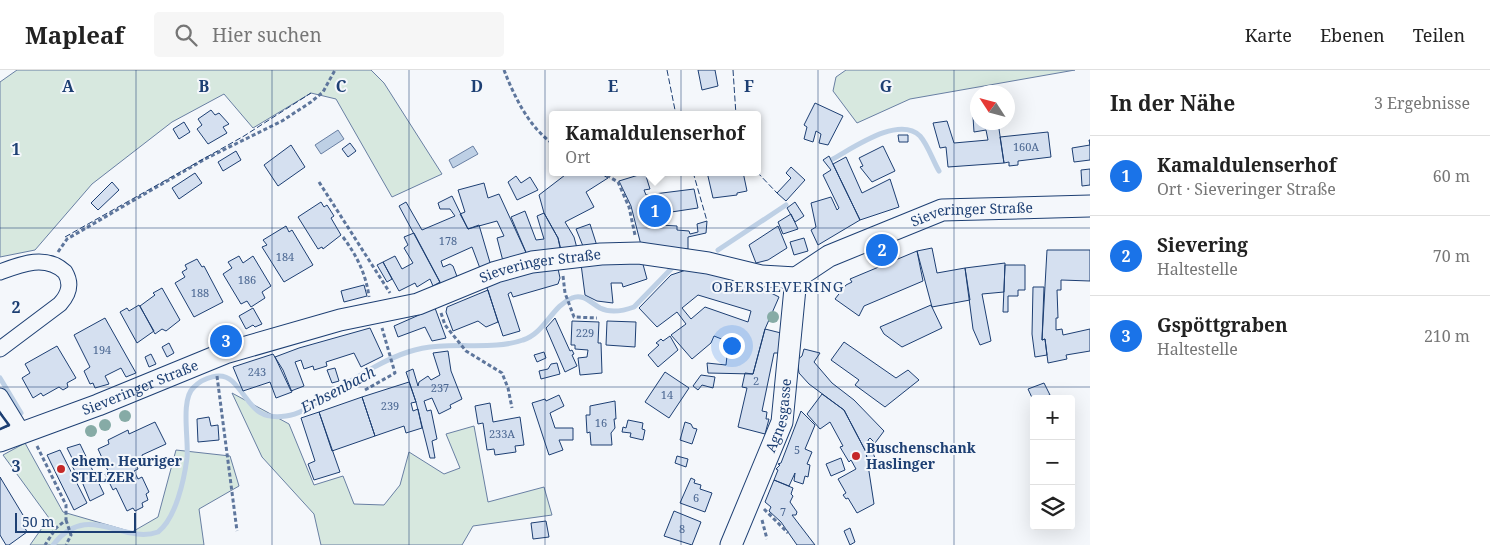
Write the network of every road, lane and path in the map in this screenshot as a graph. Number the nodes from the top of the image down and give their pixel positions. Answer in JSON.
{"nodes":[{"id":1,"x":334,"y":70,"type":"edge"},
{"id":2,"x":504,"y":70,"type":"edge"},
{"id":3,"x":549,"y":141,"type":"edge"},
{"id":4,"x":608,"y":176,"type":"edge"},
{"id":5,"x":319,"y":182,"type":"dead end"},
{"id":6,"x":1090,"y":206,"type":"edge"},
{"id":7,"x":343,"y":237,"type":"dead end"},
{"id":8,"x":638,"y":253,"type":"junction"},
{"id":9,"x":50,"y":263,"type":"junction"},
{"id":10,"x":0,"y":272,"type":"edge"},
{"id":11,"x":796,"y":278,"type":"junction"},
{"id":12,"x":368,"y":290,"type":"dead end"},
{"id":13,"x":565,"y":293,"type":"dead end"},
{"id":14,"x":434,"y":299,"type":"junction"},
{"id":15,"x":399,"y":307,"type":"junction"},
{"id":16,"x":597,"y":318,"type":"dead end"},
{"id":17,"x":0,"y":349,"type":"edge"},
{"id":18,"x":390,"y":350,"type":"dead end"},
{"id":19,"x":219,"y":385,"type":"dead end"},
{"id":20,"x":365,"y":390,"type":"dead end"},
{"id":21,"x":0,"y":396,"type":"edge"},
{"id":22,"x":512,"y":408,"type":"dead end"},
{"id":23,"x":26,"y":431,"type":"junction"},
{"id":24,"x":0,"y":441,"type":"edge"},
{"id":25,"x":760,"y":505,"type":"dead end"},
{"id":26,"x":760,"y":515,"type":"dead end"},
{"id":27,"x":66,"y":520,"type":"junction"},
{"id":28,"x":236,"y":531,"type":"dead end"},
{"id":29,"x":788,"y":533,"type":"dead end"},
{"id":30,"x":767,"y":539,"type":"dead end"},
{"id":31,"x":45,"y":545,"type":"edge"},
{"id":32,"x":66,"y":545,"type":"edge"},
{"id":33,"x":732,"y":545,"type":"edge"}],
"edges":[{"from":1,"to":9,"type":"path"},
{"from":2,"to":3,"type":"path"},
{"from":4,"to":8,"type":"path"},
{"from":5,"to":15,"type":"path"},
{"from":6,"to":11,"type":"main road","name":"Sieveringer Straße"},
{"from":7,"to":12,"type":"path"},
{"from":8,"to":11,"type":"main road","name":"Sieveringer Straße"},
{"from":8,"to":14,"type":"main road","name":"Sieveringer Straße"},
{"from":9,"to":10,"type":"street"},
{"from":9,"to":17,"type":"street"},
{"from":11,"to":33,"type":"main road","name":"Agnesgasse"},
{"from":13,"to":16,"type":"path"},
{"from":14,"to":15,"type":"main road","name":"Sieveringer Straße"},
{"from":14,"to":22,"type":"path"},
{"from":15,"to":23,"type":"main road","name":"Sieveringer Straße"},
{"from":18,"to":20,"type":"path"},
{"from":19,"to":28,"type":"path"},
{"from":21,"to":23,"type":"street"},
{"from":23,"to":24,"type":"main road","name":"Sieveringer Straße"},
{"from":23,"to":27,"type":"path"},
{"from":25,"to":29,"type":"path"},
{"from":26,"to":30,"type":"path"},
{"from":27,"to":31,"type":"path"},
{"from":27,"to":32,"type":"path"}]}
